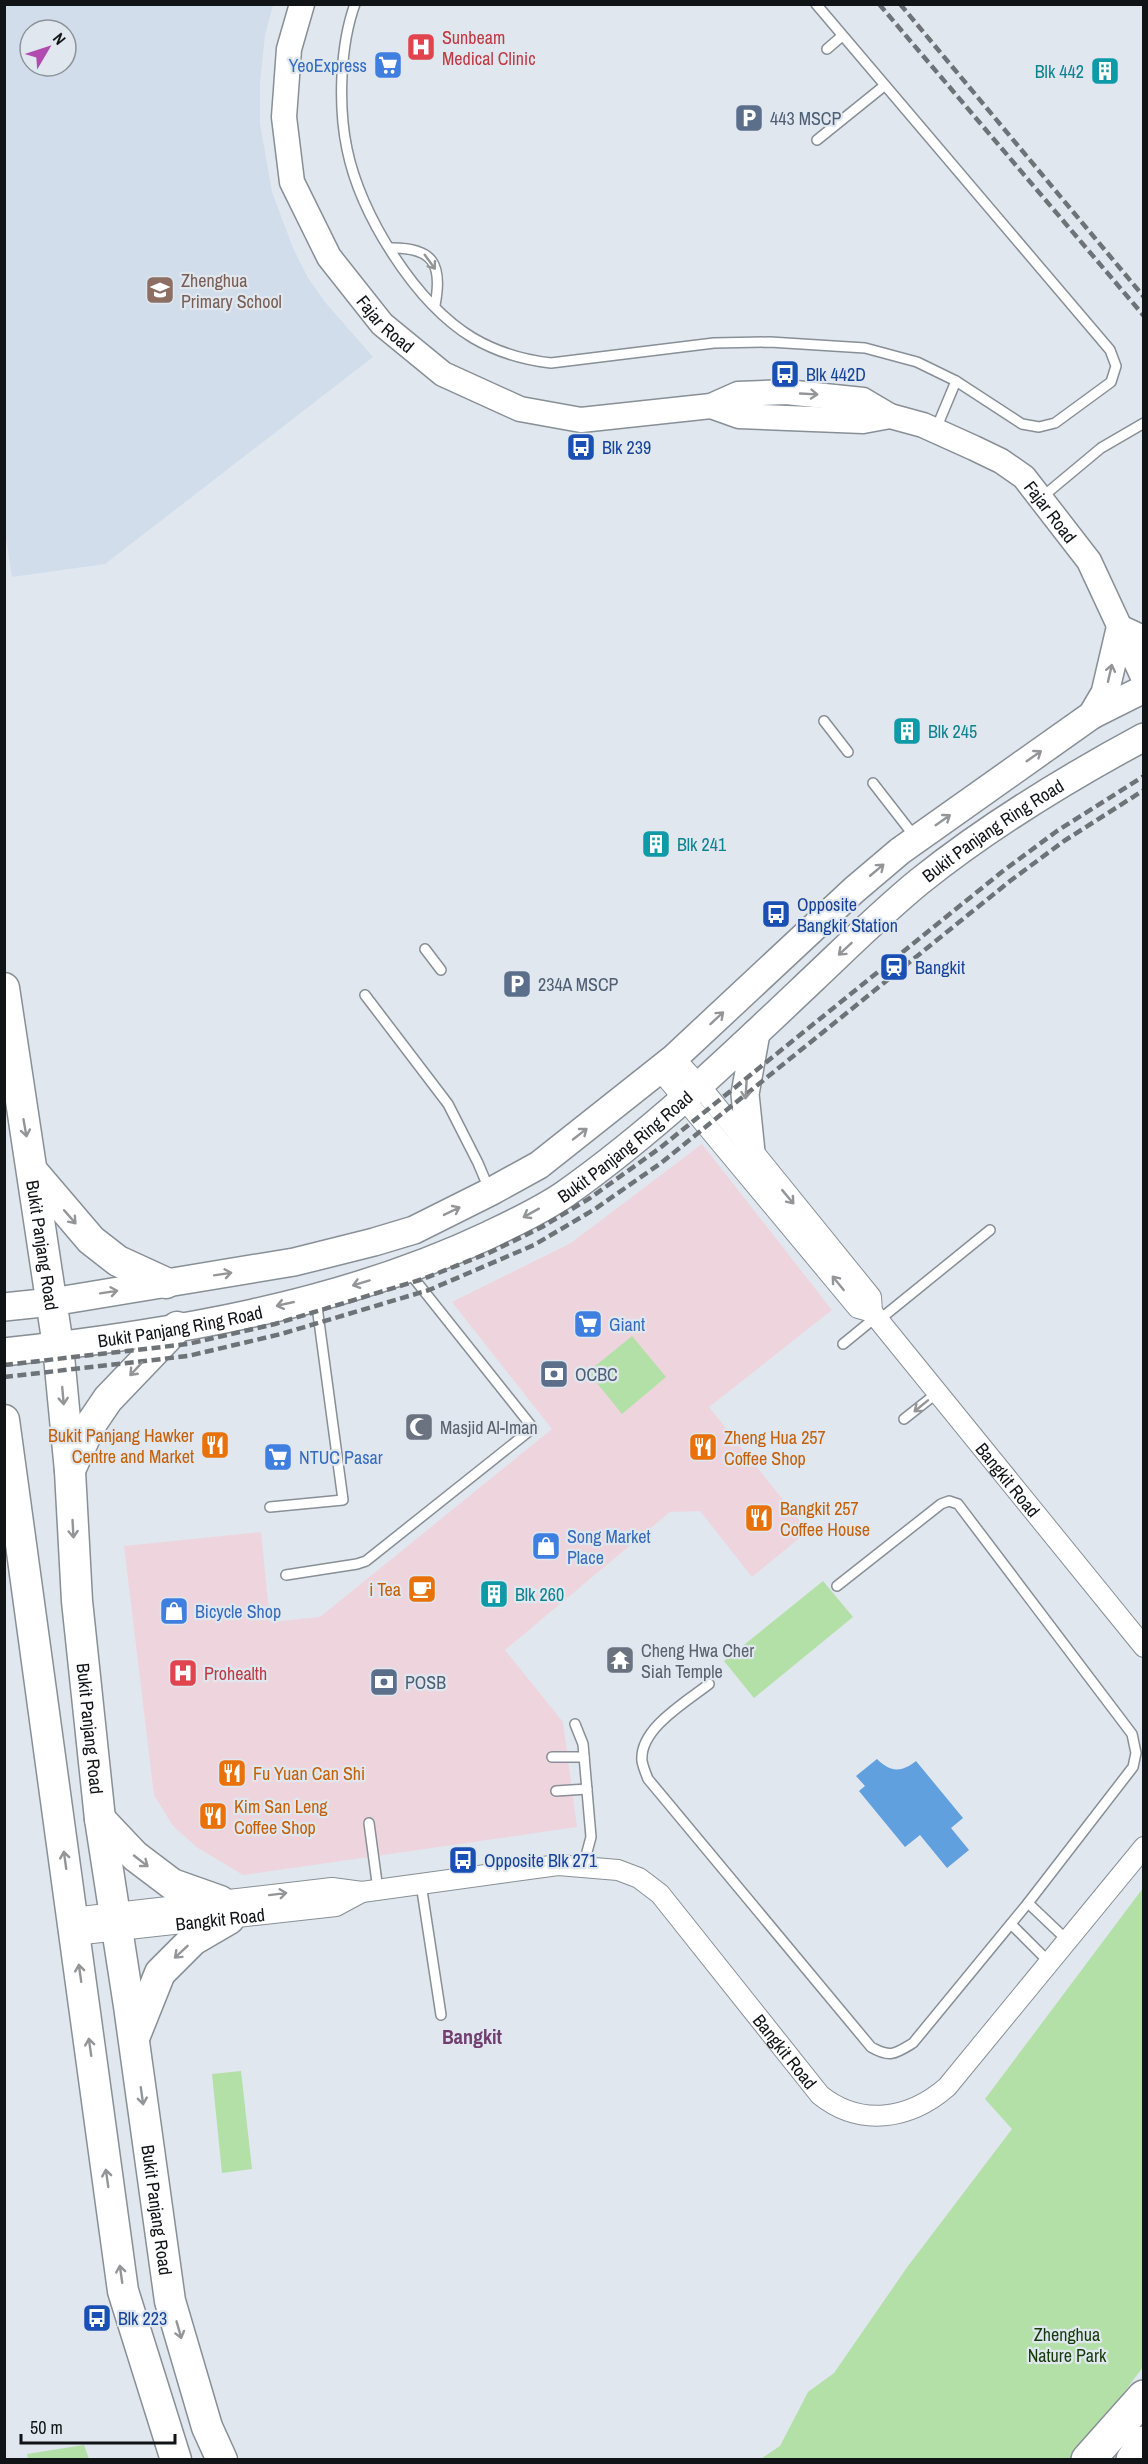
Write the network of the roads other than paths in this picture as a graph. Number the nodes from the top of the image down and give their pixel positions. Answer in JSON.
{"nodes":[{"id":1,"x":302,"y":4,"type":"edge"},
{"id":2,"x":355,"y":4,"type":"edge"},
{"id":3,"x":816,"y":4,"type":"edge"},
{"id":4,"x":842,"y":36,"type":"junction"},
{"id":5,"x":827,"y":49,"type":"dead end"},
{"id":6,"x":884,"y":86,"type":"junction"},
{"id":7,"x":817,"y":140,"type":"dead end"},
{"id":8,"x":390,"y":248,"type":"junction"},
{"id":9,"x":435,"y":305,"type":"junction"},
{"id":10,"x":956,"y":381,"type":"junction"},
{"id":11,"x":1143,"y":423,"type":"edge"},
{"id":12,"x":936,"y":431,"type":"junction"},
{"id":13,"x":1041,"y":498,"type":"junction"},
{"id":14,"x":1132,"y":634,"type":"edge"},
{"id":15,"x":1143,"y":679,"type":"edge"},
{"id":16,"x":1143,"y":689,"type":"edge"},
{"id":17,"x":1092,"y":715,"type":"junction"},
{"id":18,"x":824,"y":721,"type":"dead end"},
{"id":19,"x":1143,"y":737,"type":"edge"},
{"id":20,"x":848,"y":752,"type":"dead end"},
{"id":21,"x":873,"y":783,"type":"dead end"},
{"id":22,"x":916,"y":839,"type":"junction"},
{"id":23,"x":425,"y":949,"type":"dead end"},
{"id":24,"x":441,"y":970,"type":"dead end"},
{"id":25,"x":4,"y":988,"type":"edge"},
{"id":26,"x":365,"y":995,"type":"dead end"},
{"id":27,"x":756,"y":1033,"type":"junction"},
{"id":28,"x":667,"y":1064,"type":"junction"},
{"id":29,"x":693,"y":1092,"type":"junction"},
{"id":30,"x":751,"y":1152,"type":"junction"},
{"id":31,"x":33,"y":1172,"type":"junction"},
{"id":32,"x":490,"y":1192,"type":"junction"},
{"id":33,"x":990,"y":1230,"type":"dead end"},
{"id":34,"x":407,"y":1269,"type":"junction"},
{"id":35,"x":166,"y":1283,"type":"junction"},
{"id":36,"x":316,"y":1297,"type":"junction"},
{"id":37,"x":52,"y":1302,"type":"junction"},
{"id":38,"x":4,"y":1307,"type":"edge"},
{"id":39,"x":876,"y":1316,"type":"junction"},
{"id":40,"x":177,"y":1327,"type":"junction"},
{"id":41,"x":843,"y":1344,"type":"dead end"},
{"id":42,"x":58,"y":1346,"type":"junction"},
{"id":43,"x":4,"y":1352,"type":"edge"},
{"id":44,"x":937,"y":1393,"type":"junction"},
{"id":45,"x":904,"y":1419,"type":"dead end"},
{"id":46,"x":4,"y":1420,"type":"edge"},
{"id":47,"x":70,"y":1471,"type":"junction"},
{"id":48,"x":10,"y":1494,"type":"edge"},
{"id":49,"x":270,"y":1507,"type":"dead end"},
{"id":50,"x":286,"y":1575,"type":"dead end"},
{"id":51,"x":837,"y":1586,"type":"dead end"},
{"id":52,"x":1143,"y":1647,"type":"edge"},
{"id":53,"x":709,"y":1684,"type":"dead end"},
{"id":54,"x":574,"y":1724,"type":"dead end"},
{"id":55,"x":584,"y":1757,"type":"junction"},
{"id":56,"x":552,"y":1758,"type":"dead end"},
{"id":57,"x":587,"y":1789,"type":"junction"},
{"id":58,"x":556,"y":1791,"type":"dead end"},
{"id":59,"x":100,"y":1819,"type":"junction"},
{"id":60,"x":369,"y":1823,"type":"dead end"},
{"id":61,"x":1143,"y":1847,"type":"edge"},
{"id":62,"x":583,"y":1867,"type":"junction"},
{"id":63,"x":421,"y":1884,"type":"junction"},
{"id":64,"x":370,"y":1891,"type":"junction"},
{"id":65,"x":1028,"y":1903,"type":"junction"},
{"id":66,"x":224,"y":1910,"type":"junction"},
{"id":67,"x":116,"y":1922,"type":"junction"},
{"id":68,"x":1011,"y":1924,"type":"junction"},
{"id":69,"x":73,"y":1927,"type":"junction"},
{"id":70,"x":1067,"y":1940,"type":"junction"},
{"id":71,"x":1049,"y":1962,"type":"junction"},
{"id":72,"x":441,"y":2015,"type":"dead end"},
{"id":73,"x":134,"y":2038,"type":"junction"},
{"id":74,"x":1143,"y":2397,"type":"edge"},
{"id":75,"x":1143,"y":2443,"type":"edge"},
{"id":76,"x":1094,"y":2451,"type":"edge"},
{"id":77,"x":176,"y":2460,"type":"edge"},
{"id":78,"x":222,"y":2460,"type":"edge"},
{"id":79,"x":1133,"y":2460,"type":"edge"}],
"edges":[{"from":1,"to":12,"type":"street","name":"Fajar Road"},
{"from":2,"to":8,"type":"lane"},
{"from":3,"to":4,"type":"lane"},
{"from":4,"to":5,"type":"lane"},
{"from":4,"to":6,"type":"lane"},
{"from":6,"to":7,"type":"lane"},
{"from":6,"to":10,"type":"lane"},
{"from":8,"to":9,"type":"lane"},
{"from":8,"to":9,"type":"lane","one_way":true},
{"from":9,"to":10,"type":"lane"},
{"from":10,"to":12,"type":"lane"},
{"from":11,"to":13,"type":"lane"},
{"from":12,"to":13,"type":"street","name":"Fajar Road"},
{"from":13,"to":14,"type":"street","name":"Fajar Road"},
{"from":14,"to":15,"type":"street","name":"Fajar Road"},
{"from":17,"to":14,"type":"main road","one_way":true},
{"from":16,"to":17,"type":"main road","name":"Bukit Panjang Ring Road"},
{"from":22,"to":17,"type":"main road","name":"Bukit Panjang Ring Road","one_way":true},
{"from":18,"to":20,"type":"lane"},
{"from":19,"to":27,"type":"main road","name":"Bukit Panjang Ring Road","one_way":true},
{"from":21,"to":22,"type":"lane"},
{"from":28,"to":22,"type":"main road","name":"Bukit Panjang Ring Road","one_way":true},
{"from":23,"to":24,"type":"lane"},
{"from":25,"to":31,"type":"main road","name":"Bukit Panjang Road","one_way":true},
{"from":26,"to":32,"type":"lane"},
{"from":27,"to":29,"type":"main road","name":"Bukit Panjang Ring Road"},
{"from":27,"to":30,"type":"main road","one_way":true},
{"from":28,"to":29,"type":"street","name":"Bangkit Road"},
{"from":32,"to":28,"type":"main road","name":"Bukit Panjang Ring Road","one_way":true},
{"from":29,"to":30,"type":"street","name":"Bangkit Road"},
{"from":29,"to":34,"type":"main road","name":"Bukit Panjang Ring Road","one_way":true},
{"from":39,"to":29,"type":"street","name":"Bangkit Road","one_way":true},
{"from":30,"to":39,"type":"street","name":"Bangkit Road","one_way":true},
{"from":31,"to":35,"type":"main road","one_way":true},
{"from":31,"to":37,"type":"main road","name":"Bukit Panjang Road"},
{"from":35,"to":32,"type":"main road","name":"Bukit Panjang Ring Road","one_way":true},
{"from":33,"to":39,"type":"lane"},
{"from":34,"to":36,"type":"main road","name":"Bukit Panjang Ring Road","one_way":true},
{"from":34,"to":50,"type":"lane"},
{"from":37,"to":35,"type":"main road","name":"Bukit Panjang Ring Road","one_way":true},
{"from":36,"to":40,"type":"main road","name":"Bukit Panjang Ring Road","one_way":true},
{"from":36,"to":49,"type":"lane"},
{"from":37,"to":38,"type":"main road","name":"Bukit Panjang Ring Road"},
{"from":37,"to":42,"type":"main road","name":"Bukit Panjang Road"},
{"from":39,"to":41,"type":"lane"},
{"from":39,"to":44,"type":"street","name":"Bangkit Road"},
{"from":40,"to":42,"type":"main road","name":"Bukit Panjang Ring Road"},
{"from":40,"to":47,"type":"main road","one_way":true},
{"from":42,"to":43,"type":"main road","name":"Bukit Panjang Ring Road"},
{"from":42,"to":47,"type":"main road","name":"Bukit Panjang Road","one_way":true},
{"from":44,"to":45,"type":"lane","one_way":true},
{"from":44,"to":52,"type":"street","name":"Bangkit Road"},
{"from":46,"to":48,"type":"main road"},
{"from":47,"to":59,"type":"main road","name":"Bukit Panjang Road","one_way":true},
{"from":69,"to":48,"type":"main road","one_way":true},
{"from":51,"to":65,"type":"lane"},
{"from":53,"to":68,"type":"lane"},
{"from":54,"to":55,"type":"lane"},
{"from":55,"to":56,"type":"lane"},
{"from":55,"to":57,"type":"lane"},
{"from":57,"to":58,"type":"lane"},
{"from":57,"to":62,"type":"lane"},
{"from":59,"to":66,"type":"main road","one_way":true},
{"from":59,"to":67,"type":"main road","name":"Bukit Panjang Road"},
{"from":60,"to":64,"type":"lane"},
{"from":61,"to":70,"type":"street","name":"Bangkit Road"},
{"from":62,"to":63,"type":"street","name":"Bangkit Road"},
{"from":62,"to":71,"type":"street","name":"Bangkit Road"},
{"from":63,"to":64,"type":"street","name":"Bangkit Road"},
{"from":63,"to":72,"type":"lane"},
{"from":64,"to":66,"type":"street","name":"Bangkit Road"},
{"from":65,"to":68,"type":"lane"},
{"from":65,"to":70,"type":"lane"},
{"from":66,"to":67,"type":"street","name":"Bangkit Road"},
{"from":66,"to":73,"type":"main road","one_way":true},
{"from":67,"to":69,"type":"street","name":"Bangkit Road"},
{"from":67,"to":73,"type":"main road","name":"Bukit Panjang Road"},
{"from":68,"to":71,"type":"lane"},
{"from":77,"to":69,"type":"main road","one_way":true},
{"from":70,"to":71,"type":"street","name":"Bangkit Road"},
{"from":73,"to":78,"type":"main road","name":"Bukit Panjang Road","one_way":true},
{"from":74,"to":76,"type":"highway"},
{"from":75,"to":79,"type":"highway"}]}
